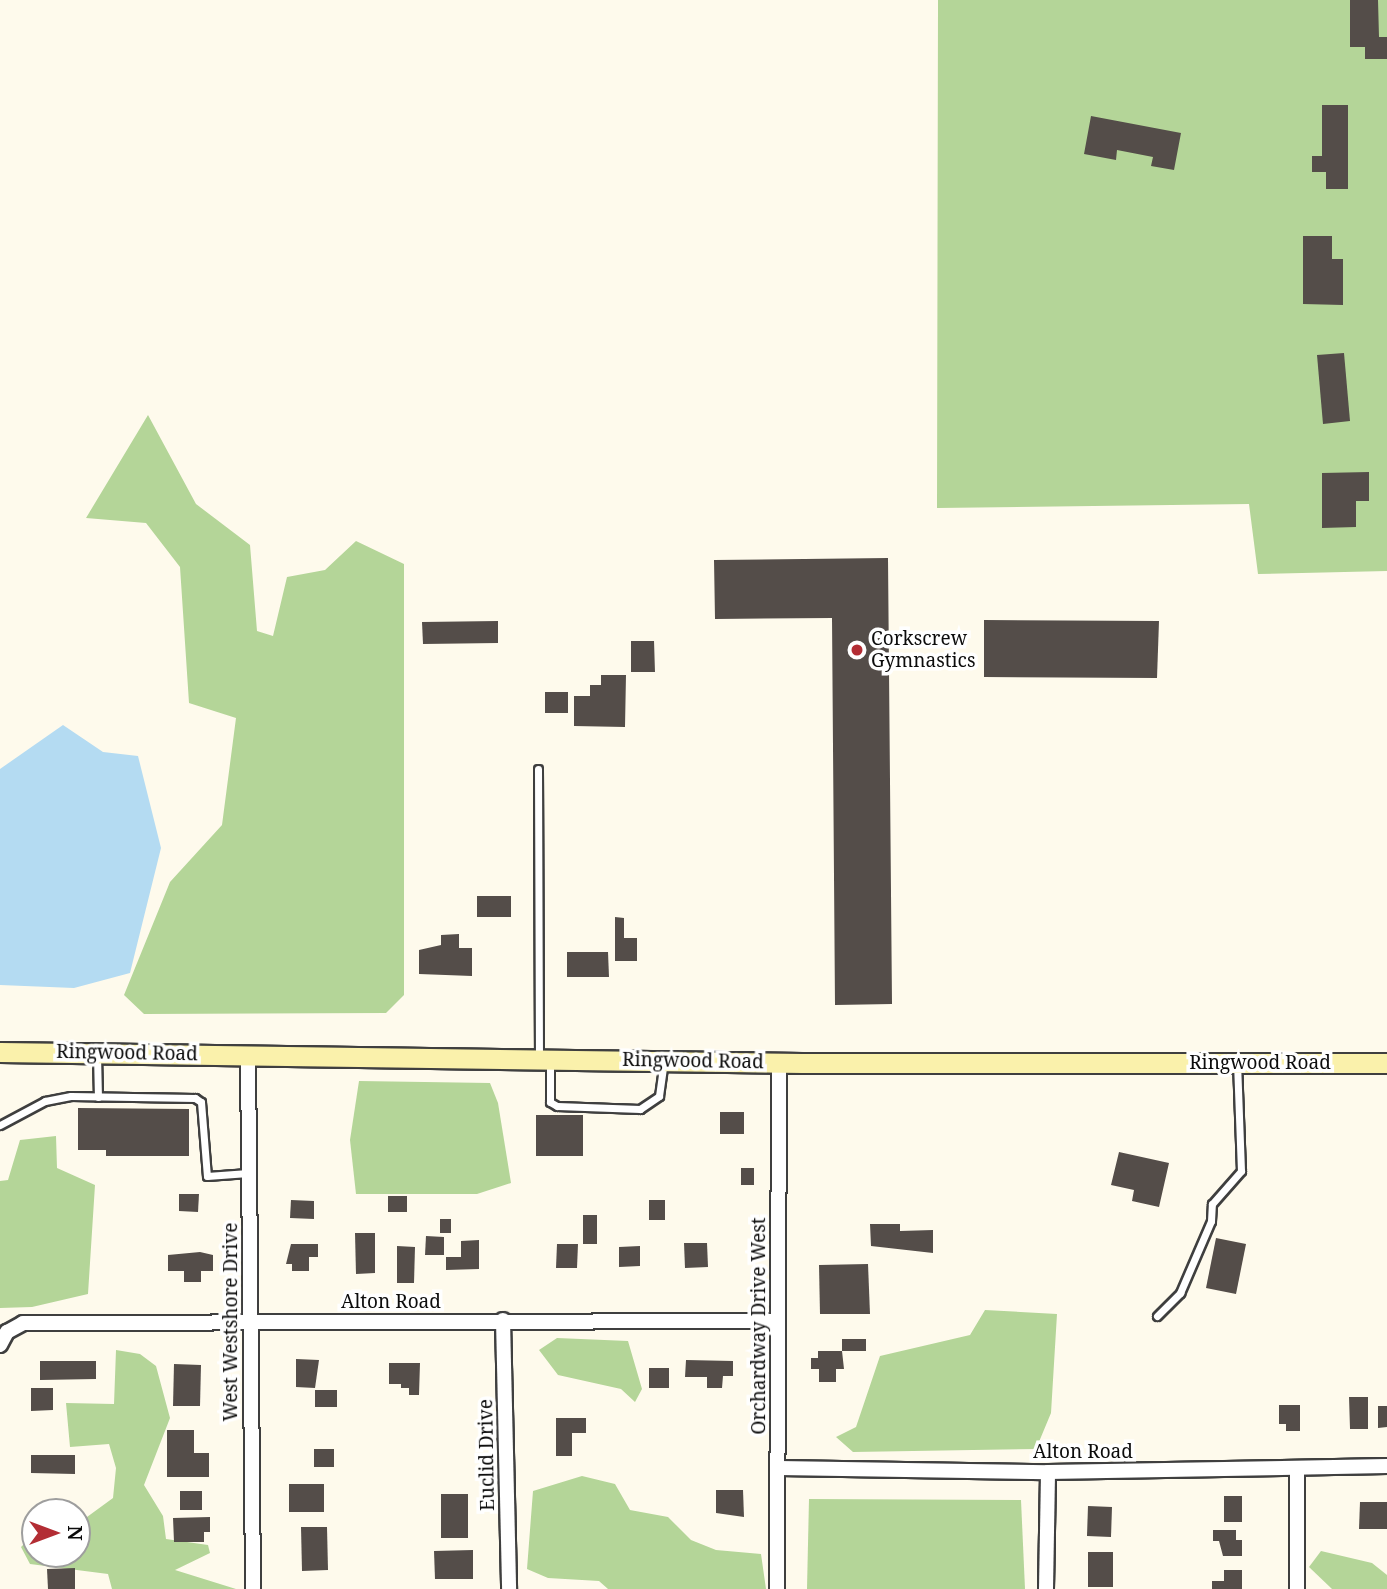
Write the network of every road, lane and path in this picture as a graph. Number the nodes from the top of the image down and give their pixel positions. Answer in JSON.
{"nodes":[{"id":1,"x":538,"y":769,"type":"dead end"},
{"id":2,"x":0,"y":1052,"type":"edge"},
{"id":3,"x":97,"y":1053,"type":"junction"},
{"id":4,"x":248,"y":1055,"type":"junction"},
{"id":5,"x":544,"y":1059,"type":"junction"},
{"id":6,"x":664,"y":1061,"type":"junction"},
{"id":7,"x":779,"y":1062,"type":"junction"},
{"id":8,"x":1237,"y":1063,"type":"junction"},
{"id":9,"x":1387,"y":1063,"type":"edge"},
{"id":10,"x":98,"y":1097,"type":"junction"},
{"id":11,"x":0,"y":1125,"type":"edge"},
{"id":12,"x":249,"y":1173,"type":"junction"},
{"id":13,"x":1157,"y":1316,"type":"dead end"},
{"id":14,"x":503,"y":1320,"type":"junction"},
{"id":15,"x":777,"y":1321,"type":"junction"},
{"id":16,"x":249,"y":1322,"type":"junction"},
{"id":17,"x":4,"y":1339,"type":"edge"},
{"id":18,"x":1387,"y":1466,"type":"edge"},
{"id":19,"x":779,"y":1468,"type":"junction"},
{"id":20,"x":1297,"y":1469,"type":"junction"},
{"id":21,"x":1048,"y":1472,"type":"junction"},
{"id":22,"x":253,"y":1589,"type":"edge"},
{"id":23,"x":509,"y":1589,"type":"edge"},
{"id":24,"x":777,"y":1589,"type":"edge"},
{"id":25,"x":1046,"y":1589,"type":"edge"},
{"id":26,"x":1297,"y":1589,"type":"edge"}],
"edges":[{"from":1,"to":5,"type":"lane"},
{"from":2,"to":3,"type":"street","name":"Ringwood Road"},
{"from":3,"to":4,"type":"street","name":"Ringwood Road"},
{"from":3,"to":10,"type":"lane"},
{"from":4,"to":5,"type":"street","name":"Ringwood Road"},
{"from":4,"to":12,"type":"street","name":"West Westshore Drive"},
{"from":5,"to":6,"type":"street","name":"Ringwood Road"},
{"from":5,"to":6,"type":"lane"},
{"from":6,"to":7,"type":"street","name":"Ringwood Road"},
{"from":7,"to":8,"type":"street","name":"Ringwood Road"},
{"from":7,"to":15,"type":"street","name":"Orchardway Drive West"},
{"from":8,"to":9,"type":"street","name":"Ringwood Road"},
{"from":8,"to":13,"type":"lane"},
{"from":10,"to":11,"type":"lane"},
{"from":10,"to":12,"type":"lane"},
{"from":12,"to":16,"type":"street","name":"West Westshore Drive"},
{"from":14,"to":15,"type":"street","name":"Alton Road"},
{"from":14,"to":16,"type":"street","name":"Alton Road"},
{"from":14,"to":23,"type":"street","name":"Euclid Drive"},
{"from":15,"to":19,"type":"street","name":"Orchardway Drive West"},
{"from":16,"to":17,"type":"street","name":"Alton Road"},
{"from":16,"to":22,"type":"street","name":"West Westshore Drive"},
{"from":18,"to":20,"type":"street","name":"Alton Road"},
{"from":19,"to":21,"type":"street","name":"Alton Road"},
{"from":19,"to":24,"type":"street","name":"Orchardway Drive West"},
{"from":20,"to":21,"type":"street","name":"Alton Road"},
{"from":20,"to":26,"type":"street"},
{"from":21,"to":25,"type":"street"}]}
